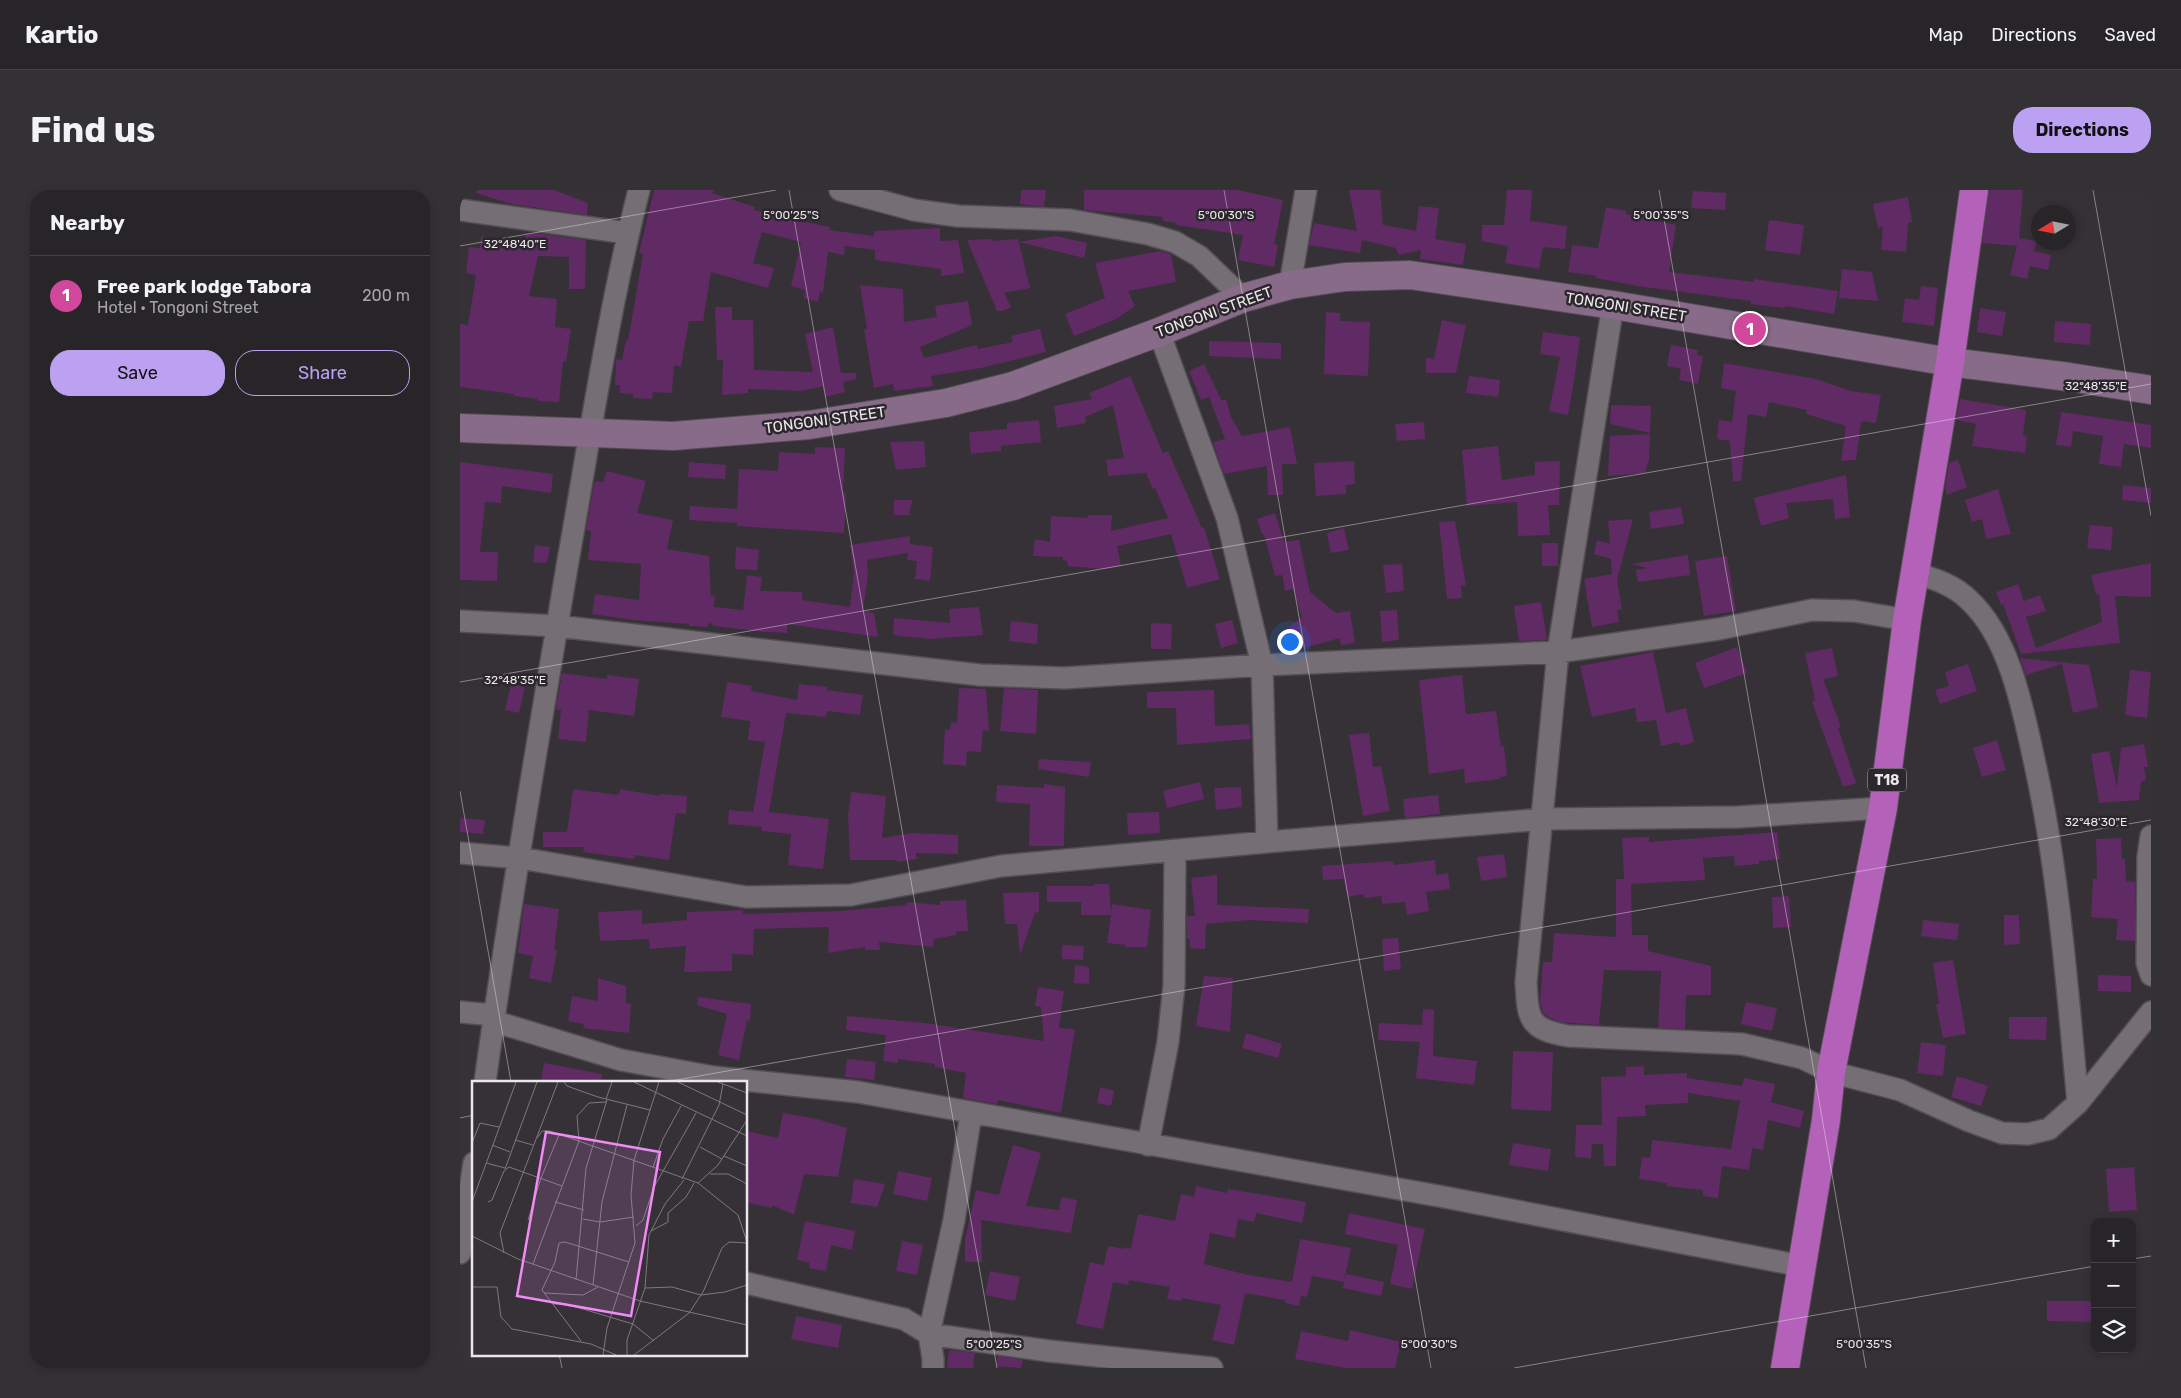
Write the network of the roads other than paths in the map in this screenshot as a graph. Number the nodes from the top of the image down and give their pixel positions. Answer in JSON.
{"nodes":[{"id":1,"x":639,"y":190,"type":"edge"},
{"id":2,"x":840,"y":190,"type":"edge"},
{"id":3,"x":1306,"y":190,"type":"edge"},
{"id":4,"x":1974,"y":190,"type":"edge"},
{"id":5,"x":460,"y":210,"type":"edge"},
{"id":6,"x":628,"y":233,"type":"junction"},
{"id":7,"x":1290,"y":285,"type":"junction"},
{"id":8,"x":1243,"y":298,"type":"junction"},
{"id":9,"x":1613,"y":305,"type":"junction"},
{"id":10,"x":1159,"y":332,"type":"junction"},
{"id":11,"x":1950,"y":362,"type":"junction"},
{"id":12,"x":2151,"y":390,"type":"edge"},
{"id":13,"x":460,"y":428,"type":"edge"},
{"id":14,"x":590,"y":434,"type":"junction"},
{"id":15,"x":1915,"y":573,"type":"junction"},
{"id":16,"x":1907,"y":620,"type":"junction"},
{"id":17,"x":460,"y":621,"type":"edge"},
{"id":18,"x":557,"y":626,"type":"junction"},
{"id":19,"x":1558,"y":652,"type":"junction"},
{"id":20,"x":1262,"y":665,"type":"junction"},
{"id":21,"x":1883,"y":808,"type":"junction"},
{"id":22,"x":1543,"y":819,"type":"junction"},
{"id":23,"x":2151,"y":836,"type":"edge"},
{"id":24,"x":1267,"y":842,"type":"junction"},
{"id":25,"x":1175,"y":850,"type":"junction"},
{"id":26,"x":460,"y":853,"type":"edge"},
{"id":27,"x":520,"y":858,"type":"junction"},
{"id":28,"x":2151,"y":975,"type":"edge"},
{"id":29,"x":460,"y":1012,"type":"edge"},
{"id":30,"x":2151,"y":1012,"type":"edge"},
{"id":31,"x":494,"y":1018,"type":"junction"},
{"id":32,"x":1831,"y":1072,"type":"junction"},
{"id":33,"x":485,"y":1081,"type":"edge"},
{"id":34,"x":2078,"y":1103,"type":"junction"},
{"id":35,"x":971,"y":1114,"type":"junction"},
{"id":36,"x":1148,"y":1145,"type":"junction"},
{"id":37,"x":472,"y":1194,"type":"edge"},
{"id":38,"x":470,"y":1225,"type":"edge"},
{"id":39,"x":460,"y":1253,"type":"edge"},
{"id":40,"x":1802,"y":1266,"type":"junction"},
{"id":41,"x":748,"y":1283,"type":"edge"},
{"id":42,"x":929,"y":1334,"type":"junction"},
{"id":43,"x":933,"y":1368,"type":"edge"},
{"id":44,"x":1212,"y":1368,"type":"edge"},
{"id":45,"x":1785,"y":1368,"type":"edge"}],
"edges":[{"from":1,"to":6,"type":"street"},
{"from":2,"to":8,"type":"street"},
{"from":3,"to":7,"type":"street"},
{"from":4,"to":11,"type":"highway","number":"T18"},
{"from":5,"to":6,"type":"street"},
{"from":6,"to":14,"type":"street"},
{"from":7,"to":8,"type":"street","name":"TONGONI STREET"},
{"from":7,"to":9,"type":"street","name":"TONGONI STREET"},
{"from":8,"to":10,"type":"street","name":"TONGONI STREET"},
{"from":9,"to":11,"type":"street","name":"TONGONI STREET"},
{"from":9,"to":19,"type":"street"},
{"from":10,"to":14,"type":"street","name":"TONGONI STREET"},
{"from":10,"to":20,"type":"street"},
{"from":11,"to":12,"type":"street","name":"TONGONI STREET"},
{"from":11,"to":15,"type":"highway","number":"T18"},
{"from":13,"to":14,"type":"street","name":"TONGONI STREET"},
{"from":14,"to":18,"type":"street"},
{"from":15,"to":16,"type":"highway","number":"T18"},
{"from":15,"to":34,"type":"street"},
{"from":16,"to":19,"type":"street"},
{"from":16,"to":21,"type":"highway","number":"T18"},
{"from":17,"to":18,"type":"street"},
{"from":18,"to":20,"type":"street"},
{"from":18,"to":27,"type":"street"},
{"from":19,"to":20,"type":"street"},
{"from":19,"to":22,"type":"street"},
{"from":20,"to":24,"type":"street"},
{"from":21,"to":22,"type":"street"},
{"from":21,"to":32,"type":"highway","number":"T18"},
{"from":22,"to":24,"type":"street"},
{"from":22,"to":32,"type":"street"},
{"from":23,"to":28,"type":"street"},
{"from":24,"to":25,"type":"street"},
{"from":25,"to":27,"type":"street"},
{"from":25,"to":36,"type":"street"},
{"from":26,"to":27,"type":"street"},
{"from":27,"to":31,"type":"street"},
{"from":29,"to":31,"type":"street"},
{"from":30,"to":34,"type":"street"},
{"from":31,"to":33,"type":"street"},
{"from":31,"to":35,"type":"street"},
{"from":32,"to":34,"type":"street"},
{"from":32,"to":40,"type":"highway","number":"T18"},
{"from":35,"to":36,"type":"street"},
{"from":35,"to":42,"type":"street"},
{"from":36,"to":40,"type":"street"},
{"from":37,"to":38,"type":"street"},
{"from":38,"to":39,"type":"street"},
{"from":40,"to":45,"type":"highway","number":"T18"},
{"from":41,"to":42,"type":"street"},
{"from":42,"to":43,"type":"street"},
{"from":42,"to":44,"type":"street"}]}
